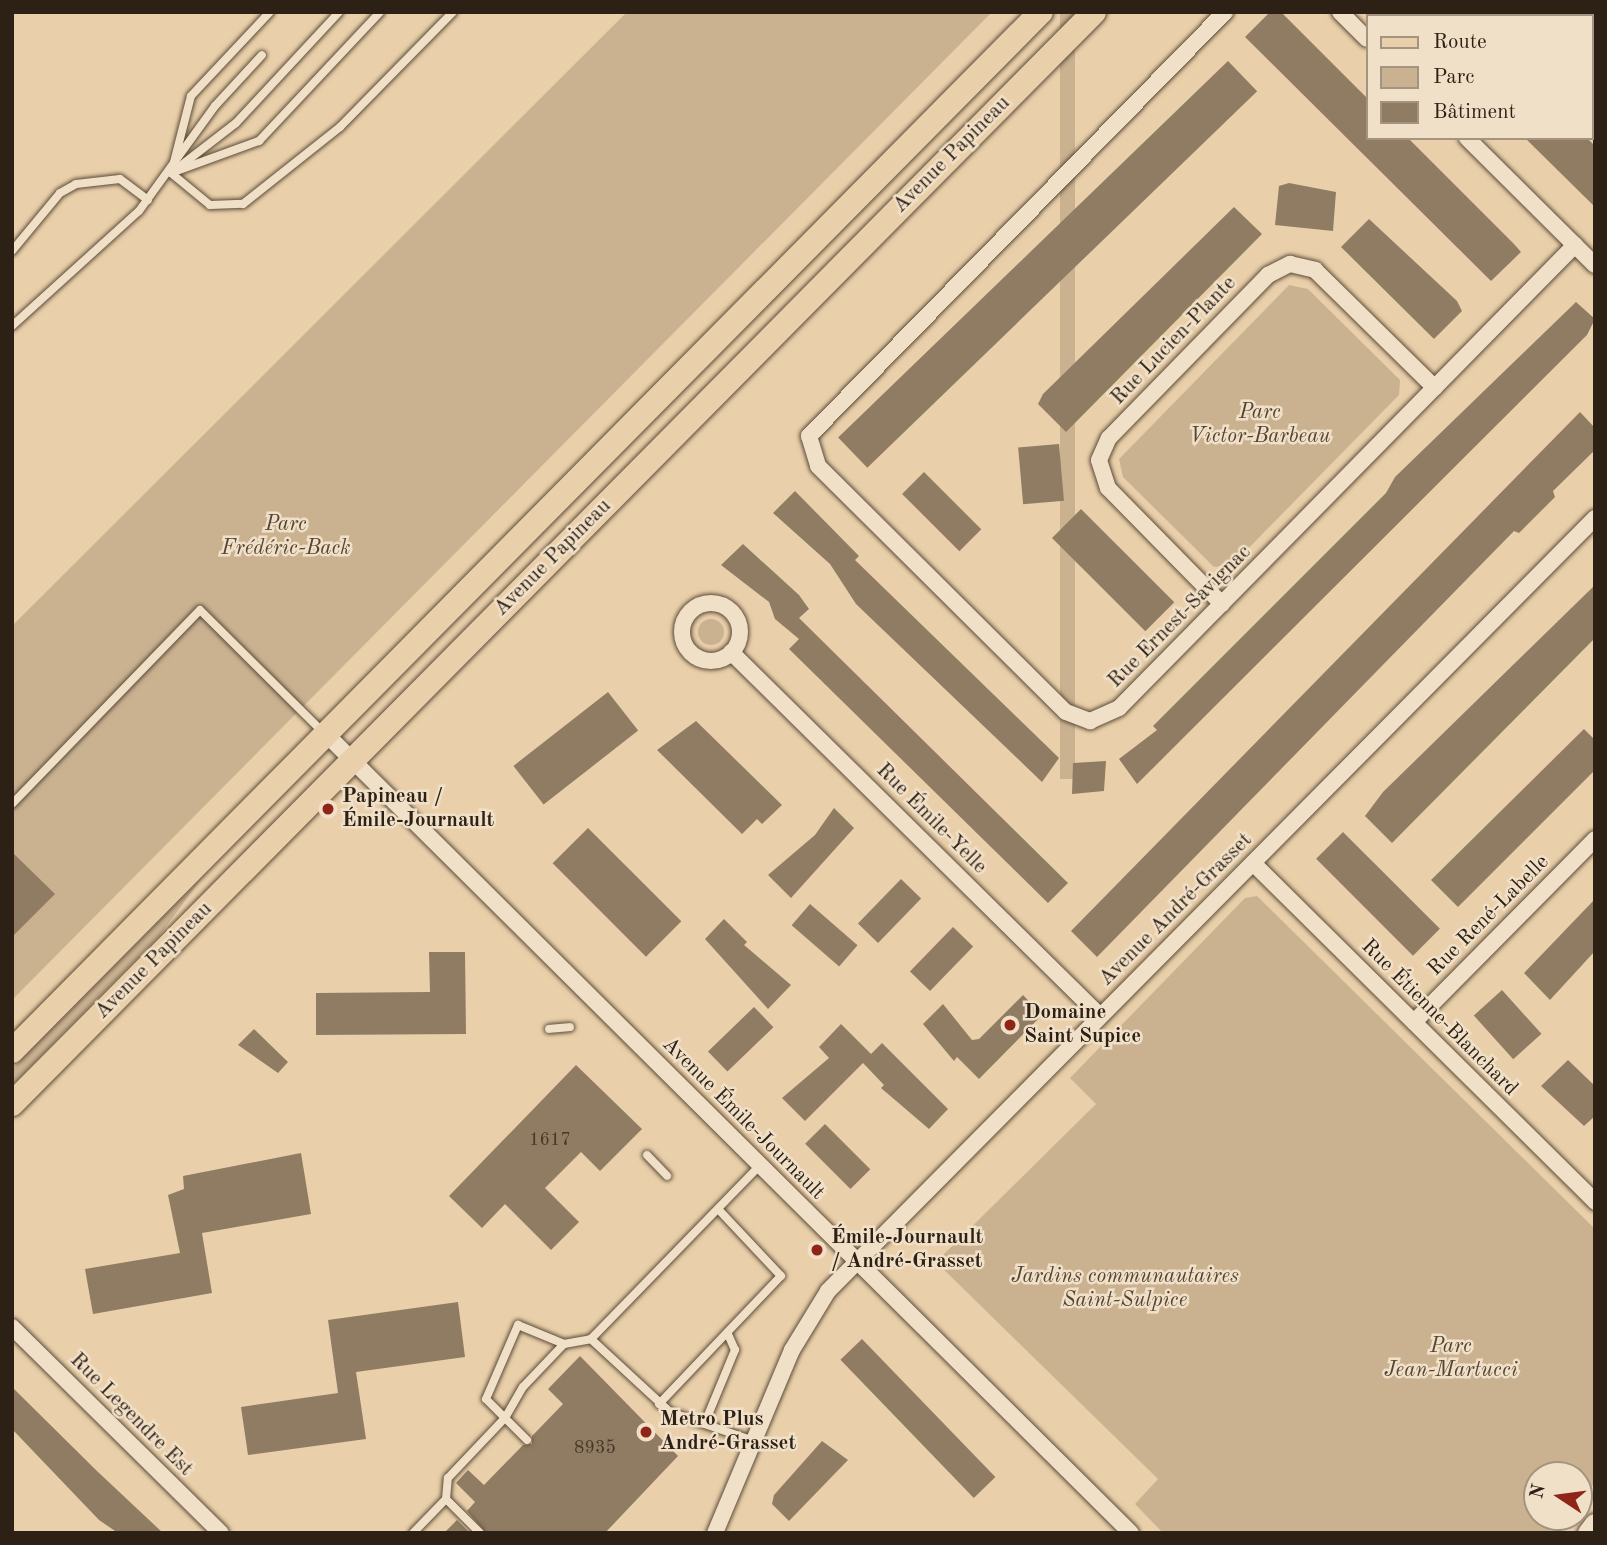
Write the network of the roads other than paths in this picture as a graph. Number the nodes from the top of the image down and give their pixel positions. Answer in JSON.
{"nodes":[{"id":1,"x":270,"y":12,"type":"edge"},
{"id":2,"x":339,"y":12,"type":"edge"},
{"id":3,"x":380,"y":12,"type":"edge"},
{"id":4,"x":453,"y":12,"type":"edge"},
{"id":5,"x":1041,"y":12,"type":"edge"},
{"id":6,"x":1094,"y":12,"type":"edge"},
{"id":7,"x":1225,"y":12,"type":"edge"},
{"id":8,"x":1340,"y":12,"type":"edge"},
{"id":9,"x":1366,"y":38,"type":"edge"},
{"id":10,"x":262,"y":55,"type":"dead end"},
{"id":11,"x":1469,"y":140,"type":"edge"},
{"id":12,"x":172,"y":173,"type":"junction"},
{"id":13,"x":148,"y":200,"type":"junction"},
{"id":14,"x":1575,"y":245,"type":"junction"},
{"id":15,"x":12,"y":251,"type":"edge"},
{"id":16,"x":1595,"y":265,"type":"edge"},
{"id":17,"x":12,"y":326,"type":"edge"},
{"id":18,"x":1435,"y":388,"type":"junction"},
{"id":19,"x":1595,"y":518,"type":"edge"},
{"id":20,"x":1222,"y":604,"type":"junction"},
{"id":21,"x":731,"y":652,"type":"dead end"},
{"id":22,"x":326,"y":734,"type":"junction"},
{"id":23,"x":352,"y":760,"type":"junction"},
{"id":24,"x":12,"y":804,"type":"edge"},
{"id":25,"x":1595,"y":839,"type":"edge"},
{"id":26,"x":1253,"y":863,"type":"junction"},
{"id":27,"x":1100,"y":1016,"type":"junction"},
{"id":28,"x":1414,"y":1022,"type":"junction"},
{"id":29,"x":570,"y":1027,"type":"dead end"},
{"id":30,"x":549,"y":1029,"type":"dead end"},
{"id":31,"x":12,"y":1051,"type":"edge"},
{"id":32,"x":12,"y":1104,"type":"edge"},
{"id":33,"x":647,"y":1155,"type":"dead end"},
{"id":34,"x":760,"y":1165,"type":"junction"},
{"id":35,"x":667,"y":1176,"type":"dead end"},
{"id":36,"x":1593,"y":1197,"type":"edge"},
{"id":37,"x":718,"y":1209,"type":"junction"},
{"id":38,"x":856,"y":1261,"type":"junction"},
{"id":39,"x":12,"y":1327,"type":"edge"},
{"id":40,"x":728,"y":1334,"type":"junction"},
{"id":41,"x":591,"y":1339,"type":"junction"},
{"id":42,"x":564,"y":1344,"type":"junction"},
{"id":43,"x":660,"y":1404,"type":"junction"},
{"id":44,"x":505,"y":1418,"type":"junction"},
{"id":45,"x":706,"y":1420,"type":"junction"},
{"id":46,"x":527,"y":1440,"type":"dead end"},
{"id":47,"x":754,"y":1441,"type":"junction"},
{"id":48,"x":446,"y":1500,"type":"junction"},
{"id":49,"x":1595,"y":1525,"type":"edge"},
{"id":50,"x":221,"y":1533,"type":"edge"},
{"id":51,"x":413,"y":1533,"type":"edge"},
{"id":52,"x":480,"y":1533,"type":"edge"},
{"id":53,"x":715,"y":1533,"type":"edge"},
{"id":54,"x":1131,"y":1533,"type":"edge"},
{"id":55,"x":1590,"y":1533,"type":"edge"}],
"edges":[{"from":1,"to":12,"type":"lane"},
{"from":2,"to":12,"type":"lane"},
{"from":3,"to":12,"type":"lane"},
{"from":4,"to":12,"type":"lane"},
{"from":5,"to":22,"type":"main road","name":"Avenue Papineau"},
{"from":6,"to":23,"type":"main road","name":"Avenue Papineau"},
{"from":7,"to":20,"type":"street","name":"Rue Ernest-Savignac"},
{"from":8,"to":9,"type":"street"},
{"from":10,"to":12,"type":"lane"},
{"from":11,"to":14,"type":"street"},
{"from":12,"to":13,"type":"lane"},
{"from":13,"to":15,"type":"lane"},
{"from":13,"to":17,"type":"lane"},
{"from":14,"to":16,"type":"street"},
{"from":14,"to":18,"type":"street","name":"Rue Ernest-Savignac"},
{"from":18,"to":20,"type":"street","name":"Rue Ernest-Savignac"},
{"from":18,"to":20,"type":"street","name":"Rue Lucien-Plante"},
{"from":19,"to":26,"type":"street","name":"Avenue André-Grasset"},
{"from":21,"to":27,"type":"street","name":"Rue Émile-Yelle"},
{"from":22,"to":23,"type":"street","name":"Avenue Émile-Journault"},
{"from":22,"to":24,"type":"lane"},
{"from":22,"to":31,"type":"main road","name":"Avenue Papineau"},
{"from":23,"to":32,"type":"main road","name":"Avenue Papineau"},
{"from":23,"to":34,"type":"street","name":"Avenue Émile-Journault"},
{"from":25,"to":28,"type":"street","name":"Rue René-Labelle"},
{"from":26,"to":27,"type":"street","name":"Avenue André-Grasset"},
{"from":26,"to":28,"type":"street","name":"Rue Étienne-Blanchard"},
{"from":27,"to":38,"type":"street","name":"Avenue André-Grasset"},
{"from":28,"to":36,"type":"street","name":"Rue Étienne-Blanchard"},
{"from":29,"to":30,"type":"lane"},
{"from":33,"to":35,"type":"lane"},
{"from":34,"to":37,"type":"lane"},
{"from":34,"to":38,"type":"street","name":"Avenue Émile-Journault"},
{"from":37,"to":40,"type":"lane"},
{"from":37,"to":41,"type":"lane"},
{"from":38,"to":47,"type":"street","name":"Avenue André-Grasset"},
{"from":38,"to":54,"type":"street","name":"Avenue Émile-Journault"},
{"from":39,"to":50,"type":"street","name":"Rue Legendre Est"},
{"from":40,"to":43,"type":"lane"},
{"from":40,"to":45,"type":"lane"},
{"from":41,"to":42,"type":"lane"},
{"from":41,"to":43,"type":"lane"},
{"from":42,"to":44,"type":"lane"},
{"from":42,"to":44,"type":"lane"},
{"from":43,"to":45,"type":"lane"},
{"from":44,"to":46,"type":"lane"},
{"from":44,"to":48,"type":"lane"},
{"from":45,"to":47,"type":"lane"},
{"from":47,"to":53,"type":"street","name":"Avenue André-Grasset"},
{"from":48,"to":51,"type":"lane"},
{"from":48,"to":52,"type":"lane"},
{"from":49,"to":55,"type":"main road"}]}
